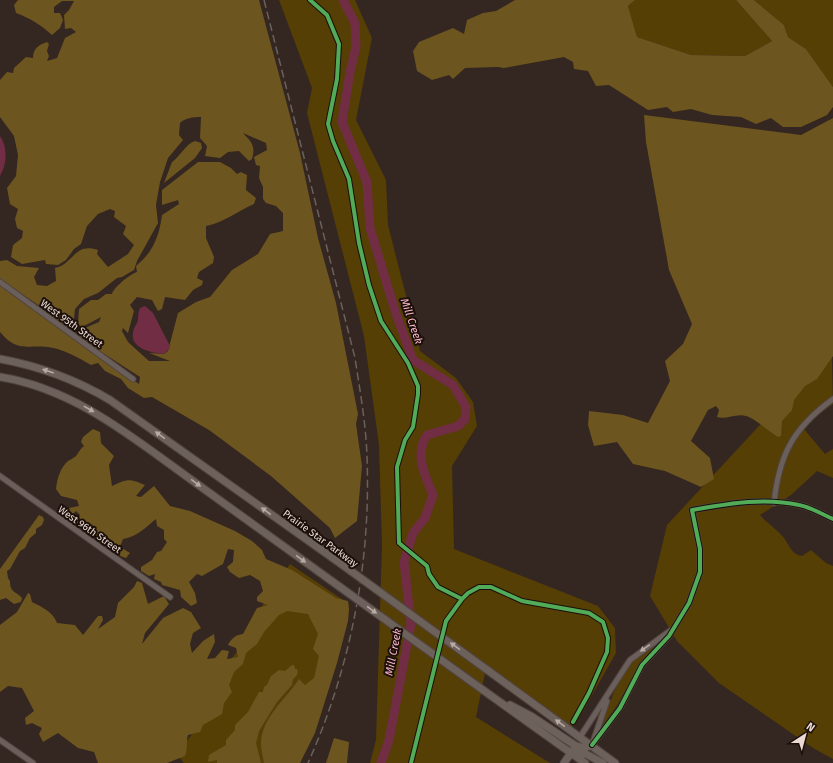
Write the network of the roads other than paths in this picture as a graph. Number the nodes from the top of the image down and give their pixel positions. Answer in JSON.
{"nodes":[{"id":1,"x":0,"y":282,"type":"edge"},
{"id":2,"x":0,"y":359,"type":"edge"},
{"id":3,"x":0,"y":377,"type":"edge"},
{"id":4,"x":133,"y":379,"type":"dead end"},
{"id":5,"x":833,"y":399,"type":"edge"},
{"id":6,"x":0,"y":476,"type":"edge"},
{"id":7,"x":774,"y":503,"type":"junction"},
{"id":8,"x":833,"y":519,"type":"edge"},
{"id":9,"x":170,"y":597,"type":"dead end"},
{"id":10,"x":676,"y":625,"type":"junction"},
{"id":11,"x":609,"y":695,"type":"junction"},
{"id":12,"x":498,"y":701,"type":"junction"},
{"id":13,"x":580,"y":737,"type":"junction"},
{"id":14,"x":0,"y":740,"type":"edge"},
{"id":15,"x":592,"y":745,"type":"junction"},
{"id":16,"x":576,"y":746,"type":"junction"},
{"id":17,"x":571,"y":753,"type":"junction"},
{"id":18,"x":586,"y":760,"type":"edge"},
{"id":19,"x":33,"y":763,"type":"edge"},
{"id":20,"x":564,"y":763,"type":"edge"},
{"id":21,"x":603,"y":763,"type":"edge"},
{"id":22,"x":615,"y":763,"type":"edge"}],
"edges":[{"from":1,"to":4,"type":"street","name":"West 95th Street"},
{"from":13,"to":2,"type":"main road","name":"Prairie Star Parkway","one_way":true,"bridge":true},
{"from":3,"to":12,"type":"main road","one_way":true,"bridge":true},
{"from":5,"to":7,"type":"street"},
{"from":6,"to":9,"type":"street","name":"West 96th Street"},
{"from":7,"to":8,"type":"street"},
{"from":7,"to":10,"type":"street"},
{"from":10,"to":11,"type":"street","one_way":true},
{"from":10,"to":15,"type":"street"},
{"from":11,"to":13,"type":"street"},
{"from":11,"to":15,"type":"street"},
{"from":12,"to":16,"type":"main road"},
{"from":12,"to":17,"type":"main road"},
{"from":13,"to":15,"type":"main road","name":"Prairie Star Parkway"},
{"from":13,"to":16,"type":"main road"},
{"from":14,"to":19,"type":"street"},
{"from":15,"to":16,"type":"main road"},
{"from":15,"to":18,"type":"main road"},
{"from":15,"to":22,"type":"main road","name":"Prairie Star Parkway"},
{"from":16,"to":17,"type":"main road"},
{"from":17,"to":18,"type":"main road"},
{"from":17,"to":20,"type":"main road"},
{"from":18,"to":21,"type":"main road"}]}
